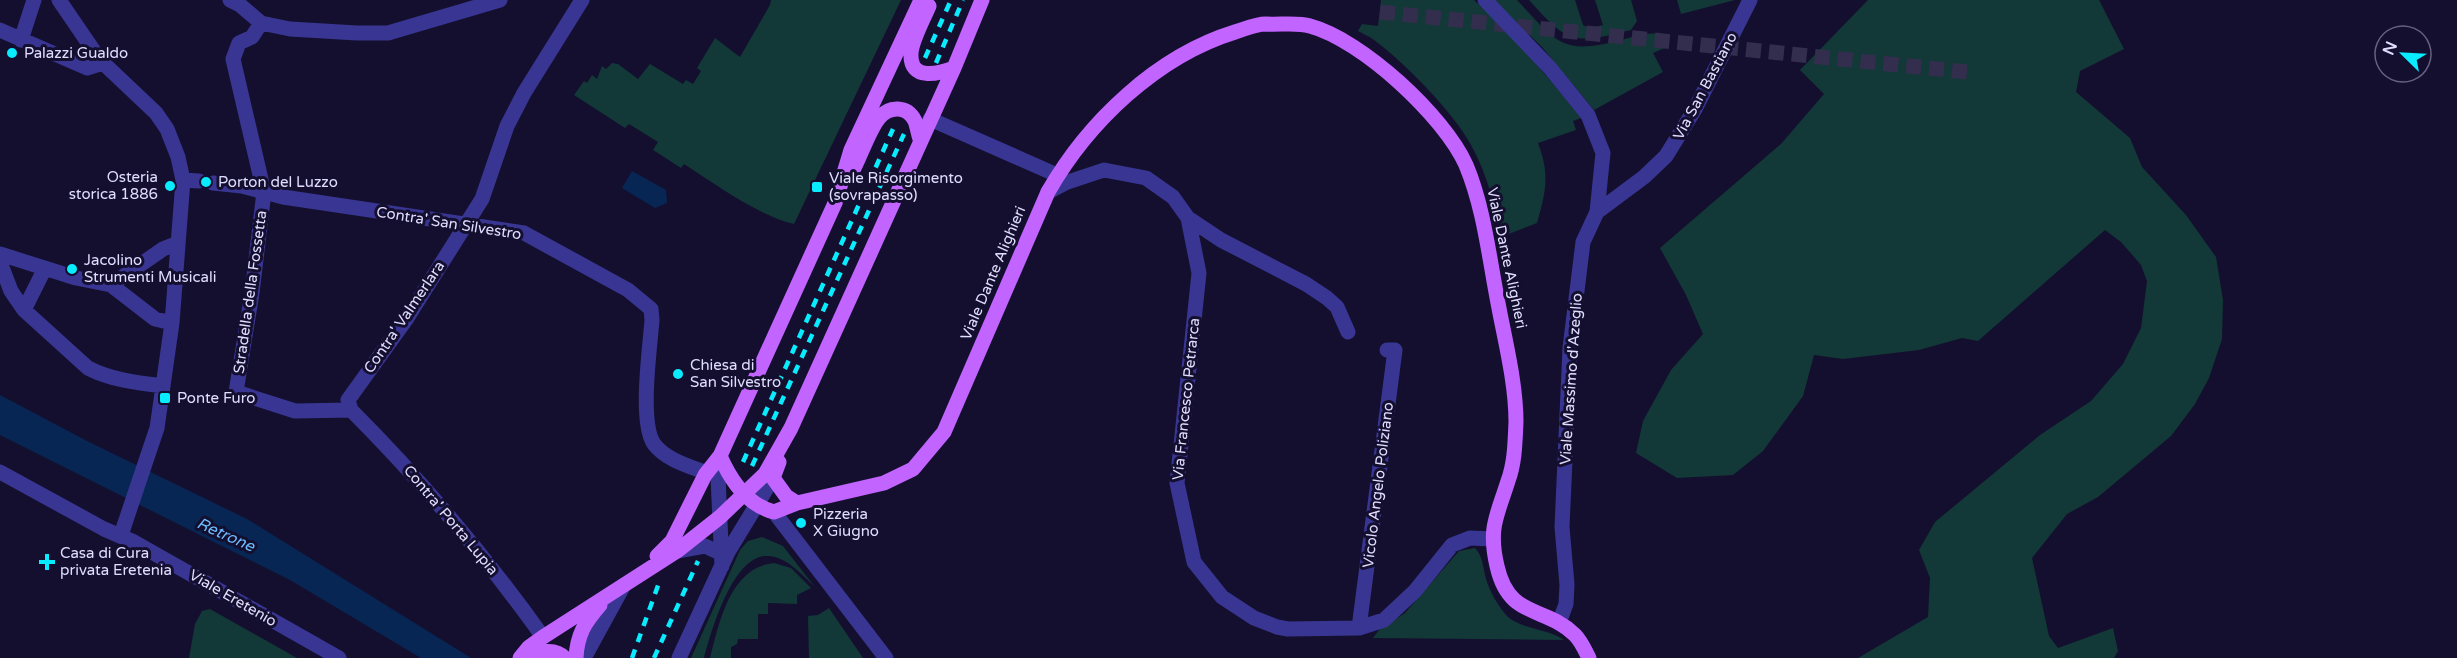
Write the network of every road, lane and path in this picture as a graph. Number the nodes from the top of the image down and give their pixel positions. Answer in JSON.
{"nodes":[{"id":1,"x":34,"y":0,"type":"edge"},
{"id":2,"x":59,"y":0,"type":"edge"},
{"id":3,"x":230,"y":0,"type":"edge"},
{"id":4,"x":501,"y":0,"type":"edge"},
{"id":5,"x":582,"y":0,"type":"edge"},
{"id":6,"x":921,"y":0,"type":"edge"},
{"id":7,"x":931,"y":0,"type":"edge"},
{"id":8,"x":982,"y":0,"type":"edge"},
{"id":9,"x":1485,"y":0,"type":"edge"},
{"id":10,"x":1750,"y":0,"type":"edge"},
{"id":11,"x":261,"y":23,"type":"junction"},
{"id":12,"x":0,"y":30,"type":"edge"},
{"id":13,"x":21,"y":40,"type":"junction"},
{"id":14,"x":103,"y":63,"type":"junction"},
{"id":15,"x":954,"y":68,"type":"junction"},
{"id":16,"x":930,"y":118,"type":"junction"},
{"id":17,"x":920,"y":139,"type":"junction"},
{"id":18,"x":1057,"y":175,"type":"junction"},
{"id":19,"x":183,"y":180,"type":"junction"},
{"id":20,"x":264,"y":192,"type":"junction"},
{"id":21,"x":1048,"y":192,"type":"junction"},
{"id":22,"x":835,"y":203,"type":"junction"},
{"id":23,"x":1597,"y":212,"type":"junction"},
{"id":24,"x":1188,"y":218,"type":"junction"},
{"id":25,"x":466,"y":223,"type":"junction"},
{"id":26,"x":178,"y":243,"type":"junction"},
{"id":27,"x":0,"y":254,"type":"edge"},
{"id":28,"x":0,"y":262,"type":"edge"},
{"id":29,"x":45,"y":268,"type":"junction"},
{"id":30,"x":111,"y":285,"type":"junction"},
{"id":31,"x":24,"y":310,"type":"junction"},
{"id":32,"x":172,"y":323,"type":"junction"},
{"id":33,"x":1348,"y":332,"type":"dead end"},
{"id":34,"x":1387,"y":350,"type":"dead end"},
{"id":35,"x":163,"y":386,"type":"junction"},
{"id":36,"x":351,"y":410,"type":"junction"},
{"id":37,"x":791,"y":428,"type":"junction"},
{"id":38,"x":720,"y":456,"type":"junction"},
{"id":39,"x":0,"y":472,"type":"edge"},
{"id":40,"x":707,"y":472,"type":"junction"},
{"id":41,"x":773,"y":478,"type":"junction"},
{"id":42,"x":745,"y":495,"type":"junction"},
{"id":43,"x":797,"y":503,"type":"junction"},
{"id":44,"x":758,"y":505,"type":"junction"},
{"id":45,"x":774,"y":512,"type":"junction"},
{"id":46,"x":720,"y":517,"type":"junction"},
{"id":47,"x":121,"y":535,"type":"junction"},
{"id":48,"x":1492,"y":539,"type":"junction"},
{"id":49,"x":677,"y":551,"type":"junction"},
{"id":50,"x":721,"y":559,"type":"junction"},
{"id":51,"x":629,"y":581,"type":"junction"},
{"id":52,"x":607,"y":597,"type":"junction"},
{"id":53,"x":1559,"y":622,"type":"junction"},
{"id":54,"x":1359,"y":628,"type":"junction"},
{"id":55,"x":543,"y":637,"type":"junction"},
{"id":56,"x":1585,"y":651,"type":"edge"},
{"id":57,"x":339,"y":658,"type":"edge"},
{"id":58,"x":522,"y":658,"type":"edge"},
{"id":59,"x":565,"y":658,"type":"edge"},
{"id":60,"x":576,"y":658,"type":"edge"},
{"id":61,"x":584,"y":658,"type":"edge"},
{"id":62,"x":679,"y":658,"type":"edge"},
{"id":63,"x":886,"y":658,"type":"edge"}],
"edges":[{"from":1,"to":13,"type":"street"},
{"from":2,"to":14,"type":"street"},
{"from":3,"to":11,"type":"street"},
{"from":4,"to":11,"type":"street"},
{"from":5,"to":25,"type":"street","name":"Contra' Valmerlara"},
{"from":6,"to":22,"type":"main road"},
{"from":7,"to":15,"type":"main road"},
{"from":8,"to":15,"type":"main road"},
{"from":9,"to":23,"type":"street","name":"Viale Massimo d'Azeglio"},
{"from":10,"to":23,"type":"street","name":"Via San Bastiano"},
{"from":11,"to":20,"type":"street","name":"Stradella della Fossetta"},
{"from":12,"to":13,"type":"street"},
{"from":13,"to":14,"type":"street"},
{"from":14,"to":19,"type":"street"},
{"from":15,"to":16,"type":"main road"},
{"from":16,"to":17,"type":"main road"},
{"from":16,"to":18,"type":"street"},
{"from":17,"to":22,"type":"main road"},
{"from":17,"to":37,"type":"main road"},
{"from":18,"to":21,"type":"main road","name":"Viale Dante Alighieri"},
{"from":18,"to":48,"type":"main road","name":"Viale Dante Alighieri"},
{"from":19,"to":20,"type":"street","name":"Contra' San Silvestro"},
{"from":19,"to":26,"type":"street"},
{"from":20,"to":25,"type":"street","name":"Contra' San Silvestro"},
{"from":20,"to":36,"type":"street","name":"Stradella della Fossetta"},
{"from":21,"to":24,"type":"street","name":"Via Francesco Petrarca"},
{"from":21,"to":43,"type":"main road","name":"Viale Dante Alighieri"},
{"from":22,"to":38,"type":"main road"},
{"from":23,"to":53,"type":"street","name":"Viale Massimo d'Azeglio"},
{"from":24,"to":33,"type":"street"},
{"from":24,"to":54,"type":"street","name":"Via Francesco Petrarca"},
{"from":25,"to":36,"type":"street","name":"Contra' Valmerlara"},
{"from":25,"to":40,"type":"street","name":"Contra' San Silvestro"},
{"from":26,"to":30,"type":"street"},
{"from":26,"to":32,"type":"street"},
{"from":27,"to":29,"type":"street"},
{"from":28,"to":31,"type":"street"},
{"from":29,"to":30,"type":"street"},
{"from":29,"to":31,"type":"street"},
{"from":30,"to":32,"type":"street"},
{"from":31,"to":35,"type":"street"},
{"from":32,"to":35,"type":"street"},
{"from":34,"to":54,"type":"street","name":"Vicolo Angelo Poliziano"},
{"from":35,"to":47,"type":"street"},
{"from":36,"to":55,"type":"street","name":"Contra' Porta Lupia"},
{"from":37,"to":41,"type":"main road"},
{"from":37,"to":42,"type":"main road"},
{"from":38,"to":40,"type":"main road"},
{"from":38,"to":42,"type":"main road"},
{"from":38,"to":46,"type":"street"},
{"from":39,"to":47,"type":"street","name":"Viale Eretenio"},
{"from":40,"to":51,"type":"main road"},
{"from":41,"to":43,"type":"main road"},
{"from":41,"to":44,"type":"street"},
{"from":42,"to":44,"type":"main road"},
{"from":42,"to":46,"type":"main road"},
{"from":43,"to":45,"type":"main road","name":"Viale Dante Alighieri"},
{"from":44,"to":45,"type":"main road"},
{"from":44,"to":50,"type":"street"},
{"from":45,"to":63,"type":"street"},
{"from":46,"to":49,"type":"main road"},
{"from":46,"to":50,"type":"street"},
{"from":47,"to":57,"type":"street","name":"Viale Eretenio"},
{"from":48,"to":53,"type":"main road","name":"Viale Dante Alighieri"},
{"from":48,"to":54,"type":"street","name":"Via Francesco Petrarca"},
{"from":49,"to":50,"type":"street"},
{"from":49,"to":51,"type":"main road"},
{"from":50,"to":62,"type":"street"},
{"from":51,"to":52,"type":"main road"},
{"from":51,"to":61,"type":"street"},
{"from":52,"to":55,"type":"main road"},
{"from":52,"to":60,"type":"main road"},
{"from":53,"to":56,"type":"main road","name":"Viale Dante Alighieri"},
{"from":55,"to":58,"type":"main road"},
{"from":58,"to":59,"type":"main road"}]}
